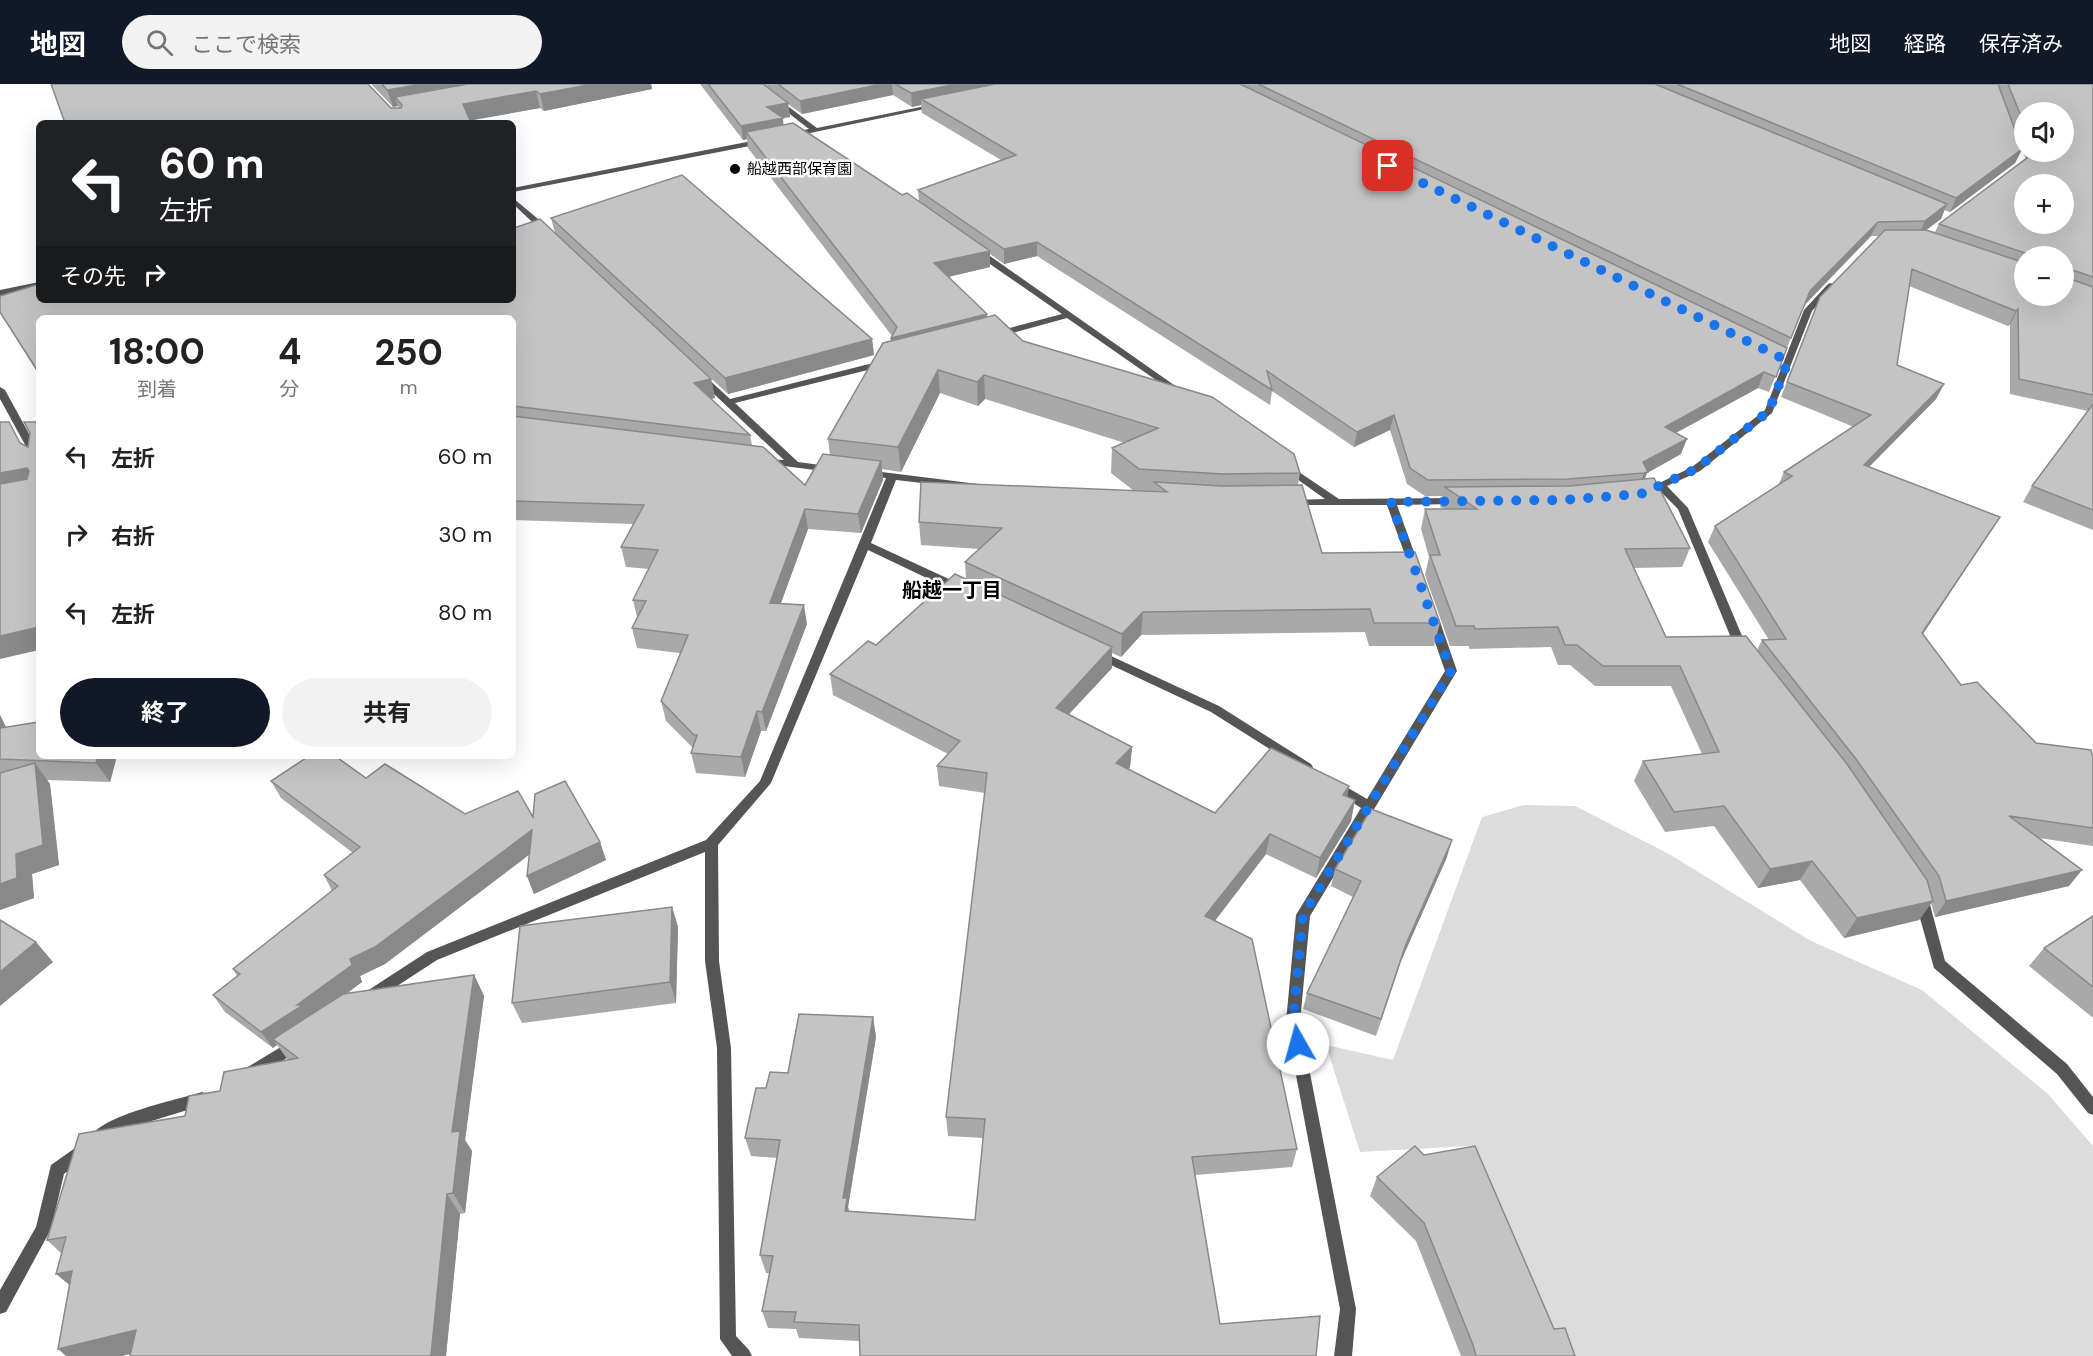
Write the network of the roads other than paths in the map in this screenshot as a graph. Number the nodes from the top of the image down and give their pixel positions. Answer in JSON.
{"nodes":[{"id":1,"x":754,"y":84,"type":"edge"},
{"id":2,"x":942,"y":105,"type":"edge"},
{"id":3,"x":812,"y":134,"type":"junction"},
{"id":4,"x":783,"y":136,"type":"edge"},
{"id":5,"x":771,"y":139,"type":"edge"},
{"id":6,"x":516,"y":189,"type":"edge"},
{"id":7,"x":516,"y":203,"type":"edge"},
{"id":8,"x":556,"y":240,"type":"edge"},
{"id":9,"x":972,"y":248,"type":"edge"},
{"id":10,"x":1838,"y":279,"type":"edge"},
{"id":11,"x":36,"y":286,"type":"edge"},
{"id":12,"x":0,"y":292,"type":"edge"},
{"id":13,"x":1069,"y":315,"type":"junction"},
{"id":14,"x":990,"y":336,"type":"edge"},
{"id":15,"x":1778,"y":356,"type":"edge"},
{"id":16,"x":899,"y":359,"type":"edge"},
{"id":17,"x":1788,"y":361,"type":"junction"},
{"id":18,"x":694,"y":370,"type":"edge"},
{"id":19,"x":0,"y":390,"type":"edge"},
{"id":20,"x":1184,"y":396,"type":"edge"},
{"id":21,"x":728,"y":402,"type":"junction"},
{"id":22,"x":36,"y":455,"type":"edge"},
{"id":23,"x":759,"y":460,"type":"edge"},
{"id":24,"x":1280,"y":463,"type":"edge"},
{"id":25,"x":794,"y":464,"type":"junction"},
{"id":26,"x":838,"y":470,"type":"edge"},
{"id":27,"x":859,"y":472,"type":"edge"},
{"id":28,"x":892,"y":476,"type":"junction"},
{"id":29,"x":1660,"y":485,"type":"junction"},
{"id":30,"x":980,"y":486,"type":"edge"},
{"id":31,"x":1630,"y":495,"type":"edge"},
{"id":32,"x":1471,"y":501,"type":"edge"},
{"id":33,"x":1391,"y":502,"type":"junction"},
{"id":34,"x":1279,"y":503,"type":"edge"},
{"id":35,"x":1337,"y":503,"type":"junction"},
{"id":36,"x":865,"y":544,"type":"junction"},
{"id":37,"x":1419,"y":581,"type":"edge"},
{"id":38,"x":971,"y":594,"type":"edge"},
{"id":39,"x":1427,"y":603,"type":"edge"},
{"id":40,"x":1088,"y":649,"type":"edge"},
{"id":41,"x":1747,"y":656,"type":"edge"},
{"id":42,"x":1369,"y":807,"type":"junction"},
{"id":43,"x":711,"y":844,"type":"junction"},
{"id":44,"x":1915,"y":888,"type":"edge"},
{"id":45,"x":355,"y":1006,"type":"edge"},
{"id":46,"x":306,"y":1038,"type":"edge"},
{"id":47,"x":238,"y":1082,"type":"edge"},
{"id":48,"x":219,"y":1094,"type":"edge"},
{"id":49,"x":2093,"y":1108,"type":"edge"},
{"id":50,"x":0,"y":1306,"type":"edge"},
{"id":51,"x":743,"y":1356,"type":"edge"},
{"id":52,"x":1343,"y":1356,"type":"edge"}],
"edges":[{"from":1,"to":3,"type":"street"},
{"from":2,"to":3,"type":"street"},
{"from":3,"to":4,"type":"street"},
{"from":5,"to":6,"type":"street"},
{"from":7,"to":8,"type":"street"},
{"from":9,"to":13,"type":"street"},
{"from":10,"to":17,"type":"street"},
{"from":11,"to":12,"type":"street"},
{"from":13,"to":14,"type":"street"},
{"from":13,"to":20,"type":"street"},
{"from":15,"to":17,"type":"street"},
{"from":16,"to":21,"type":"street"},
{"from":17,"to":29,"type":"street"},
{"from":18,"to":21,"type":"street"},
{"from":19,"to":22,"type":"street"},
{"from":21,"to":25,"type":"street"},
{"from":23,"to":25,"type":"street"},
{"from":24,"to":35,"type":"street"},
{"from":25,"to":26,"type":"street"},
{"from":27,"to":28,"type":"street"},
{"from":28,"to":30,"type":"street"},
{"from":28,"to":36,"type":"street"},
{"from":29,"to":31,"type":"street"},
{"from":29,"to":41,"type":"street"},
{"from":32,"to":33,"type":"street"},
{"from":33,"to":35,"type":"street"},
{"from":33,"to":37,"type":"street"},
{"from":34,"to":35,"type":"street"},
{"from":36,"to":38,"type":"street"},
{"from":36,"to":43,"type":"street"},
{"from":39,"to":42,"type":"street"},
{"from":40,"to":42,"type":"street"},
{"from":42,"to":52,"type":"street"},
{"from":43,"to":45,"type":"street"},
{"from":43,"to":51,"type":"street"},
{"from":44,"to":49,"type":"street"},
{"from":46,"to":47,"type":"street"},
{"from":48,"to":50,"type":"street"}]}
